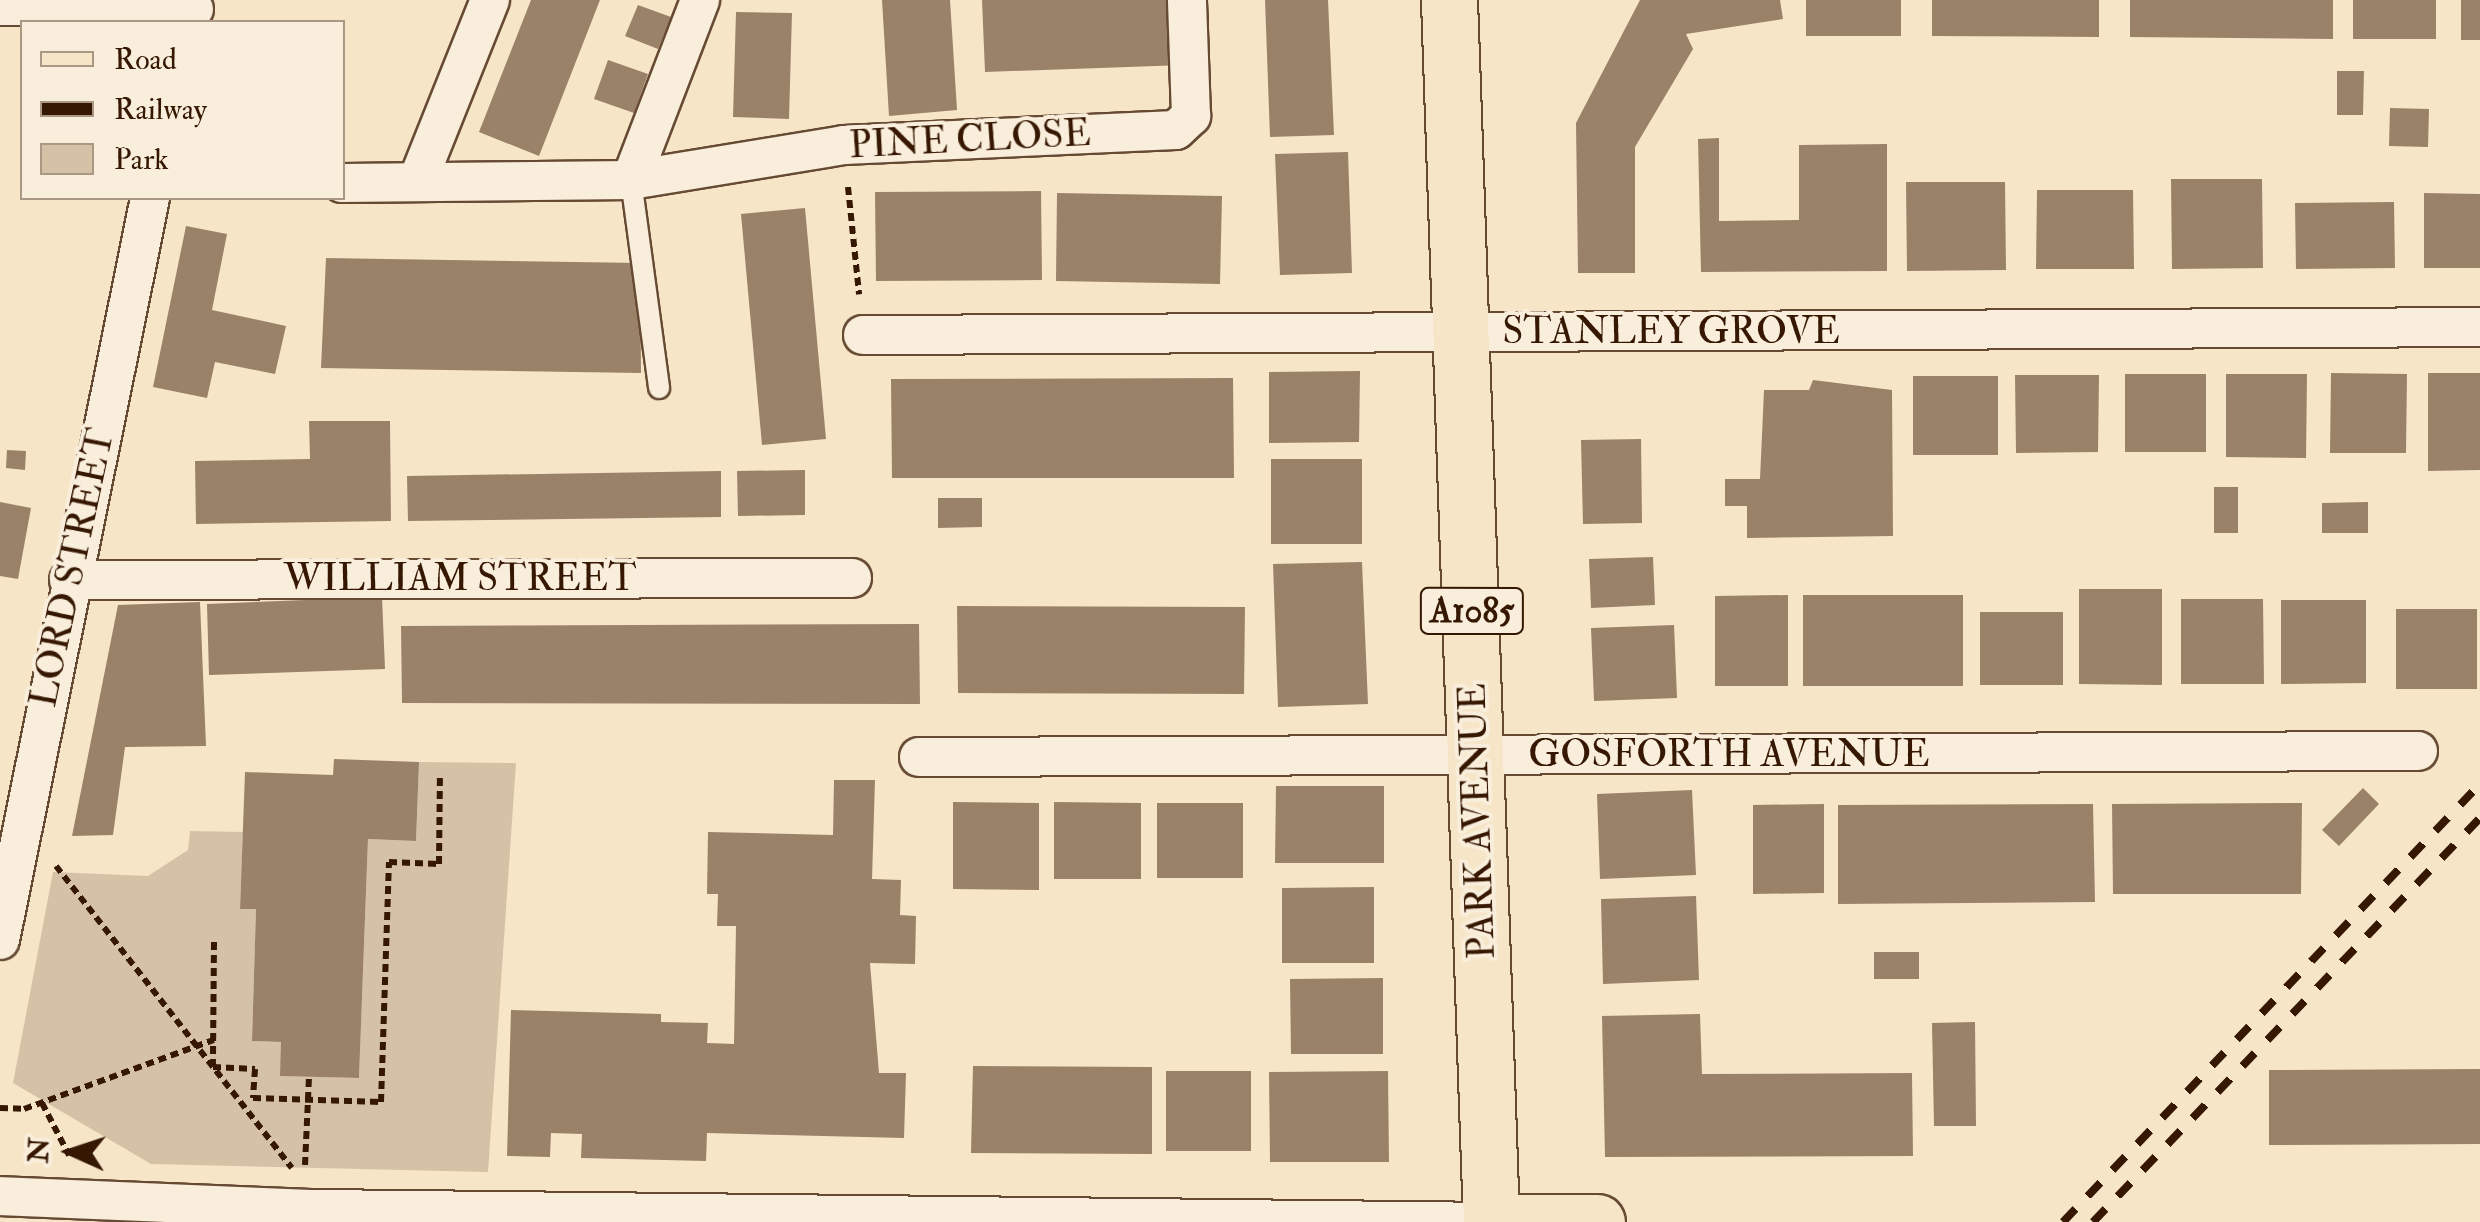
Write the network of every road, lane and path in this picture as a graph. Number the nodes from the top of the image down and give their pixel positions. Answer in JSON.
{"nodes":[{"id":1,"x":490,"y":0,"type":"edge"},
{"id":2,"x":700,"y":0,"type":"edge"},
{"id":3,"x":1186,"y":0,"type":"edge"},
{"id":4,"x":1449,"y":0,"type":"edge"},
{"id":5,"x":0,"y":6,"type":"edge"},
{"id":6,"x":194,"y":11,"type":"edge"},
{"id":7,"x":844,"y":145,"type":"junction"},
{"id":8,"x":418,"y":180,"type":"junction"},
{"id":9,"x":631,"y":180,"type":"junction"},
{"id":10,"x":345,"y":183,"type":"edge"},
{"id":11,"x":150,"y":200,"type":"edge"},
{"id":12,"x":2480,"y":327,"type":"edge"},
{"id":13,"x":1462,"y":333,"type":"junction"},
{"id":14,"x":863,"y":335,"type":"joint"},
{"id":15,"x":659,"y":388,"type":"dead end"},
{"id":16,"x":852,"y":578,"type":"dead end"},
{"id":17,"x":69,"y":580,"type":"junction"},
{"id":18,"x":2418,"y":750,"type":"dead end"},
{"id":19,"x":919,"y":756,"type":"dead end"},
{"id":20,"x":1476,"y":756,"type":"junction"},
{"id":21,"x":440,"y":776,"type":"dead end"},
{"id":22,"x":22,"y":822,"type":"junction"},
{"id":23,"x":0,"y":940,"type":"edge"},
{"id":24,"x":214,"y":942,"type":"dead end"},
{"id":25,"x":214,"y":1040,"type":"junction"},
{"id":26,"x":197,"y":1046,"type":"junction"},
{"id":27,"x":213,"y":1067,"type":"junction"},
{"id":28,"x":309,"y":1077,"type":"dead end"},
{"id":29,"x":308,"y":1100,"type":"junction"},
{"id":30,"x":42,"y":1104,"type":"junction"},
{"id":31,"x":0,"y":1108,"type":"edge"},
{"id":32,"x":0,"y":1196,"type":"edge"},
{"id":33,"x":76,"y":1199,"type":"junction"},
{"id":34,"x":316,"y":1216,"type":"edge"},
{"id":35,"x":1153,"y":1222,"type":"edge"},
{"id":36,"x":1491,"y":1222,"type":"edge"},
{"id":37,"x":1596,"y":1222,"type":"edge"}],
"edges":[{"from":1,"to":8,"type":"street"},
{"from":2,"to":9,"type":"street"},
{"from":3,"to":7,"type":"street","name":"PINE CLOSE"},
{"from":4,"to":13,"type":"main road","name":"PARK AVENUE","number":"A1085"},
{"from":5,"to":6,"type":"street"},
{"from":7,"to":9,"type":"street","name":"PINE CLOSE"},
{"from":7,"to":14,"type":"path"},
{"from":8,"to":9,"type":"street","name":"PINE CLOSE"},
{"from":8,"to":10,"type":"street","name":"PINE CLOSE"},
{"from":9,"to":15,"type":"lane"},
{"from":11,"to":17,"type":"street","name":"LORD STREET"},
{"from":12,"to":13,"type":"street","name":"STANLEY GROVE"},
{"from":13,"to":14,"type":"street","name":"STANLEY GROVE"},
{"from":13,"to":20,"type":"main road","name":"PARK AVENUE","number":"A1085"},
{"from":16,"to":17,"type":"street","name":"WILLIAM STREET"},
{"from":17,"to":22,"type":"street","name":"LORD STREET"},
{"from":18,"to":20,"type":"street","name":"GOSFORTH AVENUE"},
{"from":19,"to":20,"type":"street","name":"GOSFORTH AVENUE"},
{"from":20,"to":36,"type":"main road","name":"PARK AVENUE","number":"A1085"},
{"from":21,"to":29,"type":"path"},
{"from":22,"to":23,"type":"street","name":"LORD STREET"},
{"from":22,"to":26,"type":"path"},
{"from":24,"to":25,"type":"path"},
{"from":25,"to":26,"type":"path"},
{"from":25,"to":27,"type":"path"},
{"from":26,"to":27,"type":"path"},
{"from":26,"to":30,"type":"path"},
{"from":27,"to":29,"type":"path"},
{"from":27,"to":29,"type":"path"},
{"from":28,"to":29,"type":"path"},
{"from":30,"to":31,"type":"path"},
{"from":30,"to":33,"type":"path"},
{"from":32,"to":33,"type":"street"},
{"from":33,"to":34,"type":"street"},
{"from":34,"to":35,"type":"street"},
{"from":35,"to":36,"type":"street"},
{"from":36,"to":37,"type":"main road"}]}
